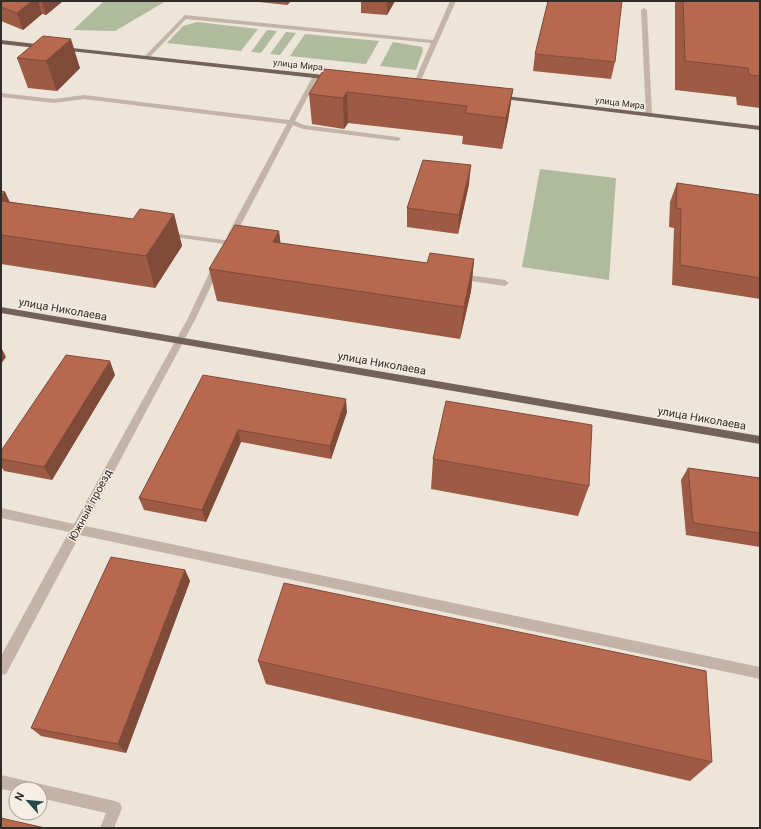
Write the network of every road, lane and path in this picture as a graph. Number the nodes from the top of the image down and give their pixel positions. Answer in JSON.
{"nodes":[{"id":1,"x":453,"y":1,"type":"edge"},
{"id":2,"x":644,"y":10,"type":"dead end"},
{"id":3,"x":1,"y":42,"type":"edge"},
{"id":4,"x":435,"y":42,"type":"junction"},
{"id":5,"x":146,"y":58,"type":"junction"},
{"id":6,"x":316,"y":76,"type":"junction"},
{"id":7,"x":339,"y":79,"type":"edge"},
{"id":8,"x":407,"y":86,"type":"edge"},
{"id":9,"x":415,"y":87,"type":"junction"},
{"id":10,"x":423,"y":88,"type":"edge"},
{"id":11,"x":1,"y":95,"type":"edge"},
{"id":12,"x":493,"y":97,"type":"edge"},
{"id":13,"x":650,"y":115,"type":"junction"},
{"id":14,"x":291,"y":122,"type":"junction"},
{"id":15,"x":760,"y":128,"type":"edge"},
{"id":16,"x":398,"y":139,"type":"dead end"},
{"id":17,"x":157,"y":232,"type":"edge"},
{"id":18,"x":251,"y":246,"type":"edge"},
{"id":19,"x":224,"y":249,"type":"junction"},
{"id":20,"x":453,"y":276,"type":"edge"},
{"id":21,"x":505,"y":283,"type":"dead end"},
{"id":22,"x":1,"y":310,"type":"edge"},
{"id":23,"x":179,"y":341,"type":"junction"},
{"id":24,"x":760,"y":440,"type":"edge"},
{"id":25,"x":1,"y":513,"type":"edge"},
{"id":26,"x":77,"y":529,"type":"junction"},
{"id":27,"x":1,"y":669,"type":"edge"},
{"id":28,"x":760,"y":673,"type":"edge"},
{"id":29,"x":48,"y":793,"type":"edge"},
{"id":30,"x":107,"y":828,"type":"edge"}],
"edges":[{"from":1,"to":4,"type":"street"},
{"from":2,"to":13,"type":"street"},
{"from":3,"to":5,"type":"main road","name":"улица Мира"},
{"from":4,"to":5,"type":"street"},
{"from":4,"to":9,"type":"street"},
{"from":5,"to":6,"type":"main road","name":"улица Мира"},
{"from":6,"to":7,"type":"main road","name":"улица Мира"},
{"from":6,"to":14,"type":"street","name":"Южный проезд"},
{"from":8,"to":9,"type":"main road"},
{"from":9,"to":10,"type":"main road"},
{"from":11,"to":14,"type":"street"},
{"from":12,"to":13,"type":"main road","name":"улица Мира"},
{"from":13,"to":15,"type":"main road","name":"улица Мира"},
{"from":14,"to":16,"type":"street"},
{"from":14,"to":19,"type":"street","name":"Южный проезд"},
{"from":17,"to":19,"type":"street"},
{"from":18,"to":19,"type":"street"},
{"from":19,"to":23,"type":"street","name":"Южный проезд"},
{"from":20,"to":21,"type":"street"},
{"from":22,"to":23,"type":"main road","name":"улица Николаева"},
{"from":23,"to":24,"type":"main road","name":"улица Николаева"},
{"from":23,"to":26,"type":"street","name":"Южный проезд"},
{"from":25,"to":26,"type":"street"},
{"from":26,"to":27,"type":"street","name":"Южный проезд"},
{"from":26,"to":28,"type":"street"},
{"from":29,"to":30,"type":"street"}]}
